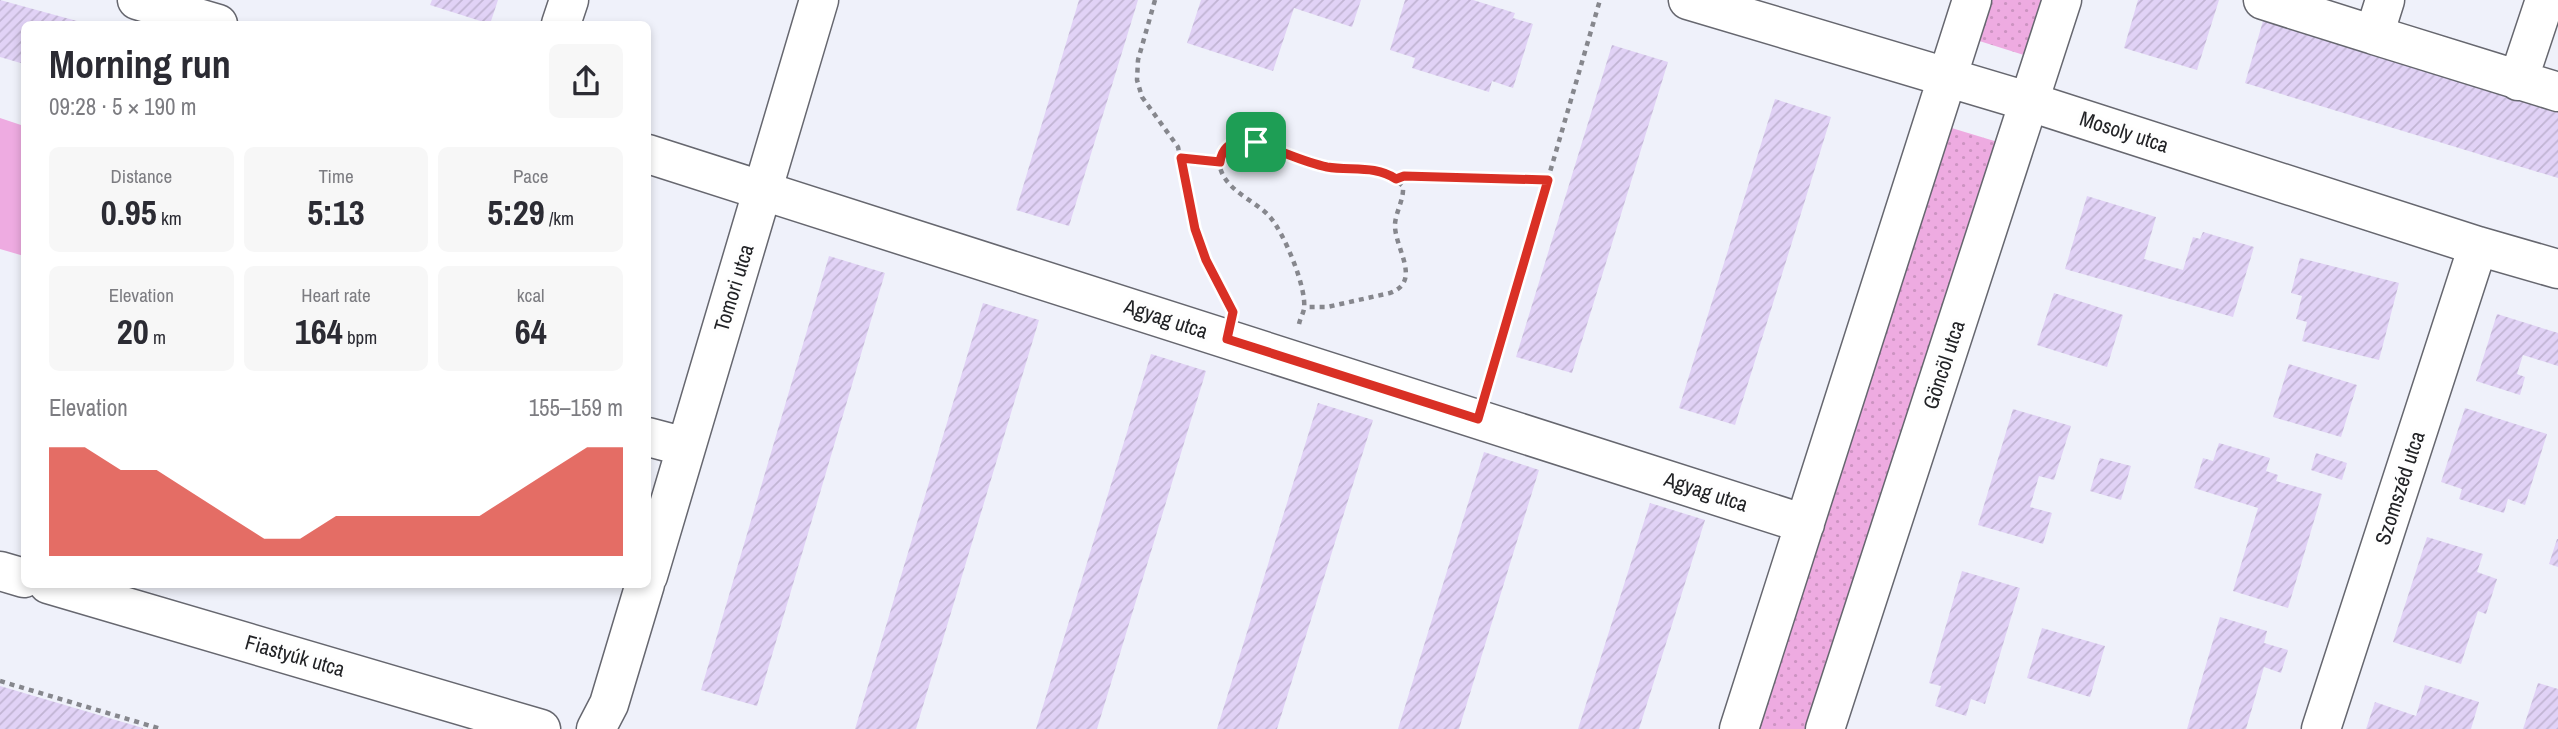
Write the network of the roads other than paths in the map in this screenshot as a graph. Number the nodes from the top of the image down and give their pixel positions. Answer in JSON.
{"nodes":[{"id":1,"x":137,"y":0,"type":"edge"},
{"id":2,"x":569,"y":0,"type":"edge"},
{"id":3,"x":819,"y":0,"type":"edge"},
{"id":4,"x":1688,"y":0,"type":"edge"},
{"id":5,"x":1972,"y":0,"type":"edge"},
{"id":6,"x":2062,"y":0,"type":"edge"},
{"id":7,"x":2263,"y":0,"type":"edge"},
{"id":8,"x":2545,"y":0,"type":"edge"},
{"id":9,"x":2379,"y":18,"type":"edge"},
{"id":10,"x":208,"y":21,"type":"edge"},
{"id":11,"x":562,"y":21,"type":"edge"},
{"id":12,"x":1948,"y":78,"type":"junction"},
{"id":13,"x":2518,"y":81,"type":"junction"},
{"id":14,"x":2558,"y":92,"type":"edge"},
{"id":15,"x":2029,"y":102,"type":"junction"},
{"id":16,"x":651,"y":155,"type":"edge"},
{"id":17,"x":764,"y":190,"type":"junction"},
{"id":18,"x":2478,"y":246,"type":"junction"},
{"id":19,"x":2558,"y":269,"type":"edge"},
{"id":20,"x":651,"y":438,"type":"edge"},
{"id":21,"x":686,"y":447,"type":"junction"},
{"id":22,"x":1805,"y":523,"type":"junction"},
{"id":23,"x":651,"y":566,"type":"edge"},
{"id":24,"x":0,"y":571,"type":"edge"},
{"id":25,"x":21,"y":577,"type":"edge"},
{"id":26,"x":62,"y":588,"type":"edge"},
{"id":27,"x":644,"y":588,"type":"edge"},
{"id":28,"x":541,"y":729,"type":"edge"},
{"id":29,"x":596,"y":729,"type":"edge"},
{"id":30,"x":1739,"y":729,"type":"edge"},
{"id":31,"x":1825,"y":729,"type":"edge"},
{"id":32,"x":2321,"y":729,"type":"edge"}],
"edges":[{"from":1,"to":10,"type":"street"},
{"from":2,"to":11,"type":"street"},
{"from":3,"to":17,"type":"street","name":"Tomori utca"},
{"from":4,"to":12,"type":"street","name":"Mosoly utca"},
{"from":5,"to":12,"type":"street"},
{"from":6,"to":15,"type":"street","name":"Göncöl utca"},
{"from":7,"to":9,"type":"street"},
{"from":8,"to":13,"type":"street"},
{"from":9,"to":13,"type":"street"},
{"from":12,"to":15,"type":"street","name":"Mosoly utca"},
{"from":12,"to":22,"type":"street"},
{"from":13,"to":14,"type":"street"},
{"from":15,"to":18,"type":"street","name":"Mosoly utca"},
{"from":15,"to":31,"type":"street","name":"Göncöl utca"},
{"from":16,"to":17,"type":"street","name":"Agyag utca"},
{"from":17,"to":21,"type":"street","name":"Tomori utca"},
{"from":17,"to":22,"type":"street","name":"Agyag utca"},
{"from":18,"to":19,"type":"street","name":"Mosoly utca"},
{"from":18,"to":32,"type":"street","name":"Szomszéd utca"},
{"from":20,"to":21,"type":"street"},
{"from":21,"to":23,"type":"street","name":"Tomori utca"},
{"from":22,"to":30,"type":"street"},
{"from":24,"to":25,"type":"street"},
{"from":26,"to":28,"type":"street","name":"Fiastyúk utca"},
{"from":27,"to":29,"type":"street"}]}
